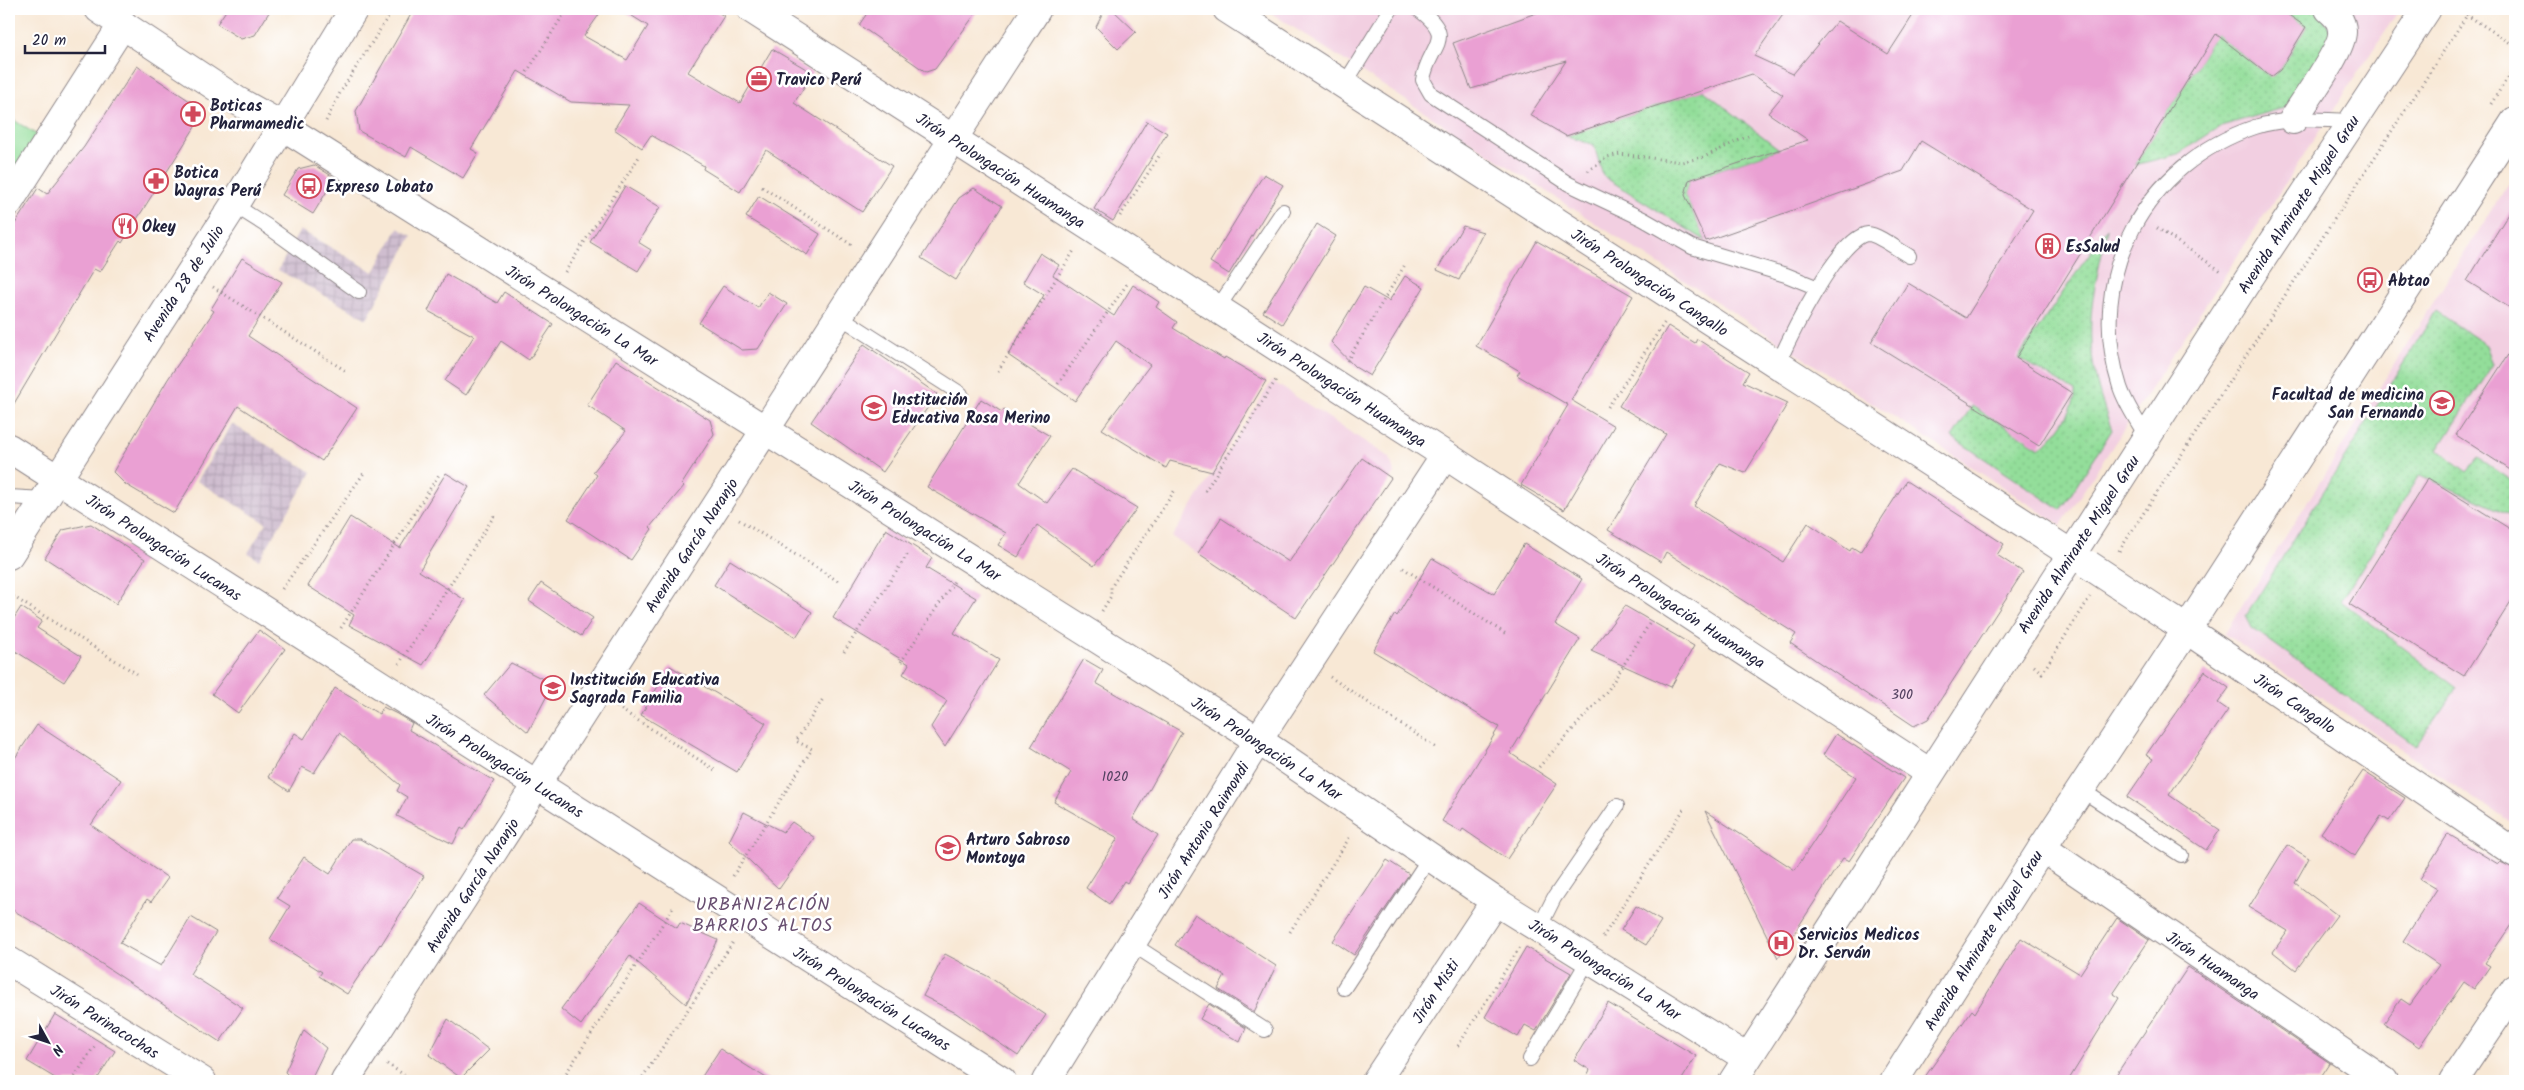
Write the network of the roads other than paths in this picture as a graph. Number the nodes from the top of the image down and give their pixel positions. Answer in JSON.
{"nodes":[{"id":1,"x":99,"y":9,"type":"edge"},
{"id":2,"x":354,"y":9,"type":"edge"},
{"id":3,"x":751,"y":9,"type":"edge"},
{"id":4,"x":1037,"y":9,"type":"edge"},
{"id":5,"x":1227,"y":9,"type":"edge"},
{"id":6,"x":1391,"y":9,"type":"edge"},
{"id":7,"x":1418,"y":9,"type":"edge"},
{"id":8,"x":2329,"y":9,"type":"edge"},
{"id":9,"x":2422,"y":10,"type":"edge"},
{"id":10,"x":123,"y":24,"type":"junction"},
{"id":11,"x":1344,"y":85,"type":"junction"},
{"id":12,"x":2293,"y":120,"type":"junction"},
{"id":13,"x":2352,"y":121,"type":"junction"},
{"id":14,"x":2515,"y":121,"type":"edge"},
{"id":15,"x":281,"y":125,"type":"junction"},
{"id":16,"x":953,"y":140,"type":"junction"},
{"id":17,"x":9,"y":202,"type":"edge"},
{"id":18,"x":234,"y":205,"type":"junction"},
{"id":19,"x":1282,"y":210,"type":"dead end"},
{"id":20,"x":1909,"y":256,"type":"dead end"},
{"id":21,"x":1818,"y":288,"type":"junction"},
{"id":22,"x":359,"y":292,"type":"dead end"},
{"id":23,"x":1217,"y":309,"type":"junction"},
{"id":24,"x":839,"y":316,"type":"junction"},
{"id":25,"x":1778,"y":364,"type":"junction"},
{"id":26,"x":961,"y":394,"type":"dead end"},
{"id":27,"x":766,"y":430,"type":"junction"},
{"id":28,"x":2147,"y":437,"type":"junction"},
{"id":29,"x":9,"y":448,"type":"edge"},
{"id":30,"x":1444,"y":455,"type":"junction"},
{"id":31,"x":51,"y":489,"type":"junction"},
{"id":32,"x":9,"y":497,"type":"edge"},
{"id":33,"x":9,"y":555,"type":"edge"},
{"id":34,"x":2085,"y":570,"type":"junction"},
{"id":35,"x":2179,"y":624,"type":"junction"},
{"id":36,"x":1258,"y":740,"type":"junction"},
{"id":37,"x":1930,"y":772,"type":"junction"},
{"id":38,"x":537,"y":784,"type":"junction"},
{"id":39,"x":2080,"y":790,"type":"junction"},
{"id":40,"x":1617,"y":806,"type":"dead end"},
{"id":41,"x":2042,"y":848,"type":"junction"},
{"id":42,"x":2515,"y":853,"type":"edge"},
{"id":43,"x":2181,"y":855,"type":"dead end"},
{"id":44,"x":1430,"y":857,"type":"junction"},
{"id":45,"x":1495,"y":901,"type":"junction"},
{"id":46,"x":1536,"y":926,"type":"junction"},
{"id":47,"x":1132,"y":944,"type":"junction"},
{"id":48,"x":1589,"y":959,"type":"junction"},
{"id":49,"x":9,"y":961,"type":"edge"},
{"id":50,"x":1344,"y":988,"type":"dead end"},
{"id":51,"x":2515,"y":989,"type":"edge"},
{"id":52,"x":1265,"y":1030,"type":"dead end"},
{"id":53,"x":1530,"y":1058,"type":"dead end"},
{"id":54,"x":1747,"y":1058,"type":"junction"},
{"id":55,"x":202,"y":1081,"type":"edge"},
{"id":56,"x":345,"y":1081,"type":"edge"},
{"id":57,"x":1002,"y":1081,"type":"edge"},
{"id":58,"x":1046,"y":1081,"type":"edge"},
{"id":59,"x":1376,"y":1081,"type":"edge"},
{"id":60,"x":1732,"y":1081,"type":"edge"},
{"id":61,"x":1894,"y":1081,"type":"edge"},
{"id":62,"x":2384,"y":1081,"type":"edge"},
{"id":63,"x":2453,"y":1081,"type":"edge"}],
"edges":[{"from":1,"to":10,"type":"street","name":"Jirón Prolongación La Mar"},
{"from":2,"to":15,"type":"street","name":"Avenida 28 de Julio"},
{"from":3,"to":16,"type":"street","name":"Jirón Prolongación Huamanga"},
{"from":4,"to":16,"type":"street","name":"Avenida García Naranjo"},
{"from":5,"to":11,"type":"street","name":"Jirón Prolongación Cangallo"},
{"from":6,"to":11,"type":"lane"},
{"from":7,"to":21,"type":"lane"},
{"from":8,"to":12,"type":"street"},
{"from":9,"to":13,"type":"street","name":"Avenida Almirante Miguel Grau"},
{"from":10,"to":15,"type":"street","name":"Jirón Prolongación La Mar"},
{"from":10,"to":17,"type":"street"},
{"from":11,"to":25,"type":"street","name":"Jirón Prolongación Cangallo"},
{"from":12,"to":13,"type":"lane"},
{"from":12,"to":28,"type":"lane"},
{"from":13,"to":28,"type":"street","name":"Avenida Almirante Miguel Grau"},
{"from":14,"to":35,"type":"street","name":"Avenida Almirante Miguel Grau"},
{"from":15,"to":18,"type":"street","name":"Avenida 28 de Julio"},
{"from":15,"to":27,"type":"street","name":"Jirón Prolongación La Mar"},
{"from":16,"to":23,"type":"street","name":"Jirón Prolongación Huamanga"},
{"from":16,"to":24,"type":"street","name":"Avenida García Naranjo"},
{"from":18,"to":22,"type":"lane"},
{"from":18,"to":31,"type":"street","name":"Avenida 28 de Julio"},
{"from":19,"to":23,"type":"lane"},
{"from":20,"to":21,"type":"lane"},
{"from":21,"to":25,"type":"lane"},
{"from":23,"to":30,"type":"street","name":"Jirón Prolongación Huamanga"},
{"from":24,"to":26,"type":"lane"},
{"from":24,"to":27,"type":"street","name":"Avenida García Naranjo"},
{"from":25,"to":34,"type":"street","name":"Jirón Prolongación Cangallo"},
{"from":27,"to":36,"type":"street","name":"Jirón Prolongación La Mar"},
{"from":27,"to":38,"type":"street","name":"Avenida García Naranjo"},
{"from":28,"to":34,"type":"street","name":"Avenida Almirante Miguel Grau"},
{"from":29,"to":31,"type":"street","name":"Jirón Prolongación Lucanas"},
{"from":30,"to":36,"type":"street","name":"Jirón Antonio Raimondi"},
{"from":30,"to":37,"type":"street","name":"Jirón Prolongación Huamanga"},
{"from":31,"to":32,"type":"lane"},
{"from":31,"to":33,"type":"street","name":"Avenida 28 de Julio"},
{"from":31,"to":38,"type":"street","name":"Jirón Prolongación Lucanas"},
{"from":34,"to":35,"type":"street","name":"Jirón Cangallo","bridge":true},
{"from":34,"to":37,"type":"street","name":"Avenida Almirante Miguel Grau"},
{"from":35,"to":39,"type":"street","name":"Avenida Almirante Miguel Grau"},
{"from":35,"to":42,"type":"street","name":"Jirón Cangallo"},
{"from":36,"to":44,"type":"street","name":"Jirón Prolongación La Mar"},
{"from":36,"to":47,"type":"street","name":"Jirón Antonio Raimondi"},
{"from":37,"to":54,"type":"street","name":"Avenida Almirante Miguel Grau"},
{"from":38,"to":56,"type":"street","name":"Avenida García Naranjo"},
{"from":38,"to":57,"type":"street","name":"Jirón Prolongación Lucanas"},
{"from":39,"to":41,"type":"street","name":"Avenida Almirante Miguel Grau"},
{"from":39,"to":43,"type":"lane"},
{"from":40,"to":46,"type":"lane"},
{"from":41,"to":61,"type":"street","name":"Avenida Almirante Miguel Grau"},
{"from":41,"to":62,"type":"street","name":"Jirón Huamanga"},
{"from":44,"to":45,"type":"street","name":"Jirón Prolongación La Mar"},
{"from":44,"to":50,"type":"lane"},
{"from":45,"to":46,"type":"street","name":"Jirón Prolongación La Mar"},
{"from":45,"to":59,"type":"street","name":"Jirón Misti"},
{"from":46,"to":48,"type":"street","name":"Jirón Prolongación La Mar"},
{"from":47,"to":52,"type":"lane"},
{"from":47,"to":58,"type":"street","name":"Jirón Antonio Raimondi"},
{"from":48,"to":53,"type":"lane"},
{"from":48,"to":54,"type":"street","name":"Jirón Prolongación La Mar"},
{"from":49,"to":55,"type":"street","name":"Jirón Parinacochas"},
{"from":51,"to":63,"type":"street"},
{"from":54,"to":60,"type":"street","name":"Avenida Almirante Miguel Grau"}]}
